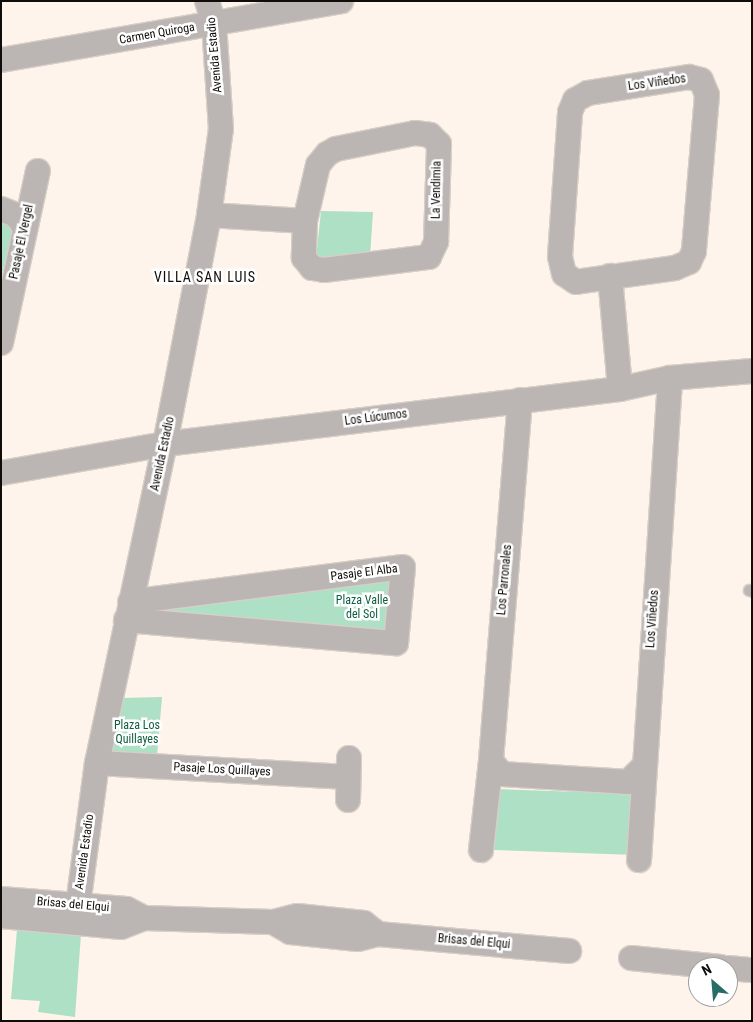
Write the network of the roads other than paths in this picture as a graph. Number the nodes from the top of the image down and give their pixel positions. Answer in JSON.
{"nodes":[{"id":1,"x":208,"y":1,"type":"edge"},
{"id":2,"x":341,"y":1,"type":"edge"},
{"id":3,"x":214,"y":24,"type":"junction"},
{"id":4,"x":1,"y":60,"type":"edge"},
{"id":5,"x":38,"y":171,"type":"dead end"},
{"id":6,"x":1,"y":209,"type":"edge"},
{"id":7,"x":209,"y":215,"type":"junction"},
{"id":8,"x":305,"y":221,"type":"junction"},
{"id":9,"x":25,"y":228,"type":"junction"},
{"id":10,"x":610,"y":276,"type":"junction"},
{"id":11,"x":1,"y":343,"type":"edge"},
{"id":12,"x":752,"y":371,"type":"edge"},
{"id":13,"x":670,"y":378,"type":"junction"},
{"id":14,"x":620,"y":389,"type":"junction"},
{"id":15,"x":520,"y":400,"type":"junction"},
{"id":16,"x":165,"y":444,"type":"junction"},
{"id":17,"x":1,"y":474,"type":"edge"},
{"id":18,"x":128,"y":611,"type":"junction"},
{"id":19,"x":491,"y":761,"type":"junction"},
{"id":20,"x":97,"y":763,"type":"junction"},
{"id":21,"x":643,"y":767,"type":"junction"},
{"id":22,"x":348,"y":778,"type":"dead end"},
{"id":23,"x":481,"y":850,"type":"dead end"},
{"id":24,"x":639,"y":860,"type":"dead end"},
{"id":25,"x":1,"y":899,"type":"edge"},
{"id":26,"x":78,"y":905,"type":"junction"},
{"id":27,"x":1,"y":916,"type":"edge"},
{"id":28,"x":144,"y":918,"type":"junction"},
{"id":29,"x":569,"y":951,"type":"dead end"},
{"id":30,"x":631,"y":958,"type":"dead end"},
{"id":31,"x":688,"y":964,"type":"edge"},
{"id":32,"x":738,"y":969,"type":"edge"},
{"id":33,"x":752,"y":970,"type":"edge"}],
"edges":[{"from":1,"to":3,"type":"street","name":"Avenida Estadio"},
{"from":2,"to":3,"type":"street","name":"Carmen Quiroga"},
{"from":3,"to":4,"type":"street","name":"Carmen Quiroga"},
{"from":3,"to":7,"type":"street","name":"Avenida Estadio"},
{"from":5,"to":9,"type":"street","name":"Pasaje El Vergel"},
{"from":6,"to":9,"type":"street"},
{"from":7,"to":8,"type":"street"},
{"from":7,"to":16,"type":"street","name":"Avenida Estadio"},
{"from":8,"to":8,"type":"street","name":"La Vendimia"},
{"from":9,"to":11,"type":"street","name":"Pasaje El Vergel"},
{"from":10,"to":10,"type":"street","name":"Los Viñedos"},
{"from":10,"to":14,"type":"street"},
{"from":12,"to":13,"type":"street","name":"Los Lúcumos"},
{"from":13,"to":14,"type":"street","name":"Los Lúcumos"},
{"from":13,"to":21,"type":"street","name":"Los Viñedos"},
{"from":14,"to":15,"type":"street","name":"Los Lúcumos"},
{"from":15,"to":16,"type":"street","name":"Los Lúcumos"},
{"from":15,"to":19,"type":"street","name":"Los Parronales"},
{"from":16,"to":17,"type":"street","name":"Los Lúcumos"},
{"from":16,"to":18,"type":"street","name":"Avenida Estadio"},
{"from":18,"to":18,"type":"street","name":"Pasaje El Alba"},
{"from":18,"to":20,"type":"street","name":"Avenida Estadio"},
{"from":19,"to":21,"type":"street"},
{"from":19,"to":23,"type":"street","name":"Los Parronales"},
{"from":20,"to":22,"type":"street","name":"Pasaje Los Quillayes"},
{"from":20,"to":26,"type":"street","name":"Avenida Estadio"},
{"from":21,"to":24,"type":"street","name":"Los Viñedos"},
{"from":25,"to":26,"type":"street","name":"Brisas del Elqui"},
{"from":26,"to":28,"type":"street","name":"Brisas del Elqui"},
{"from":27,"to":28,"type":"street","name":"Brisas del Elqui"},
{"from":28,"to":29,"type":"street","name":"Brisas del Elqui"},
{"from":30,"to":31,"type":"street"},
{"from":32,"to":33,"type":"street"}]}
